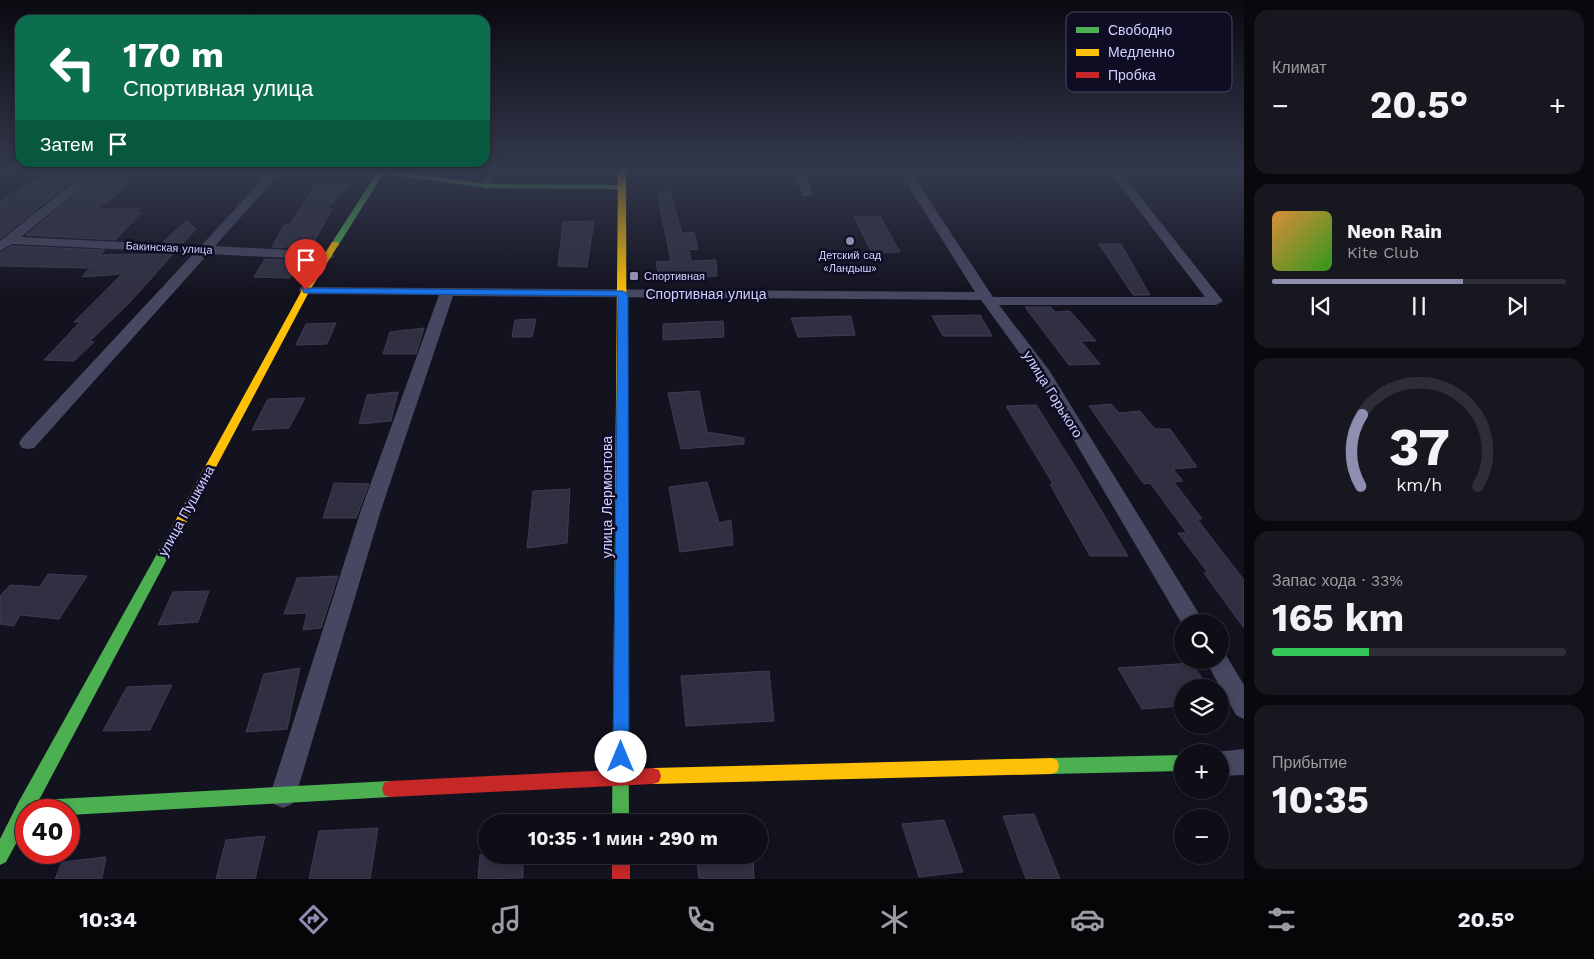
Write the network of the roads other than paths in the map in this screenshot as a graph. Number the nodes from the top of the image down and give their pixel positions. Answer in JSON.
{"nodes":[{"id":1,"x":44,"y":212,"type":"edge"},
{"id":2,"x":240,"y":212,"type":"edge"},
{"id":3,"x":356,"y":212,"type":"edge"},
{"id":4,"x":622,"y":212,"type":"edge"},
{"id":5,"x":931,"y":212,"type":"edge"},
{"id":6,"x":1146,"y":212,"type":"edge"},
{"id":7,"x":5,"y":243,"type":"edge"},
{"id":8,"x":205,"y":250,"type":"junction"},
{"id":9,"x":328,"y":256,"type":"junction"},
{"id":10,"x":306,"y":290,"type":"junction"},
{"id":11,"x":447,"y":292,"type":"junction"},
{"id":12,"x":623,"y":294,"type":"junction"},
{"id":13,"x":989,"y":298,"type":"junction"},
{"id":14,"x":28,"y":443,"type":"dead end"},
{"id":15,"x":1188,"y":614,"type":"edge"},
{"id":16,"x":1221,"y":669,"type":"edge"},
{"id":17,"x":1244,"y":707,"type":"edge"},
{"id":18,"x":1229,"y":762,"type":"edge"},
{"id":19,"x":1244,"y":762,"type":"edge"},
{"id":20,"x":1174,"y":763,"type":"edge"},
{"id":21,"x":621,"y":777,"type":"junction"},
{"id":22,"x":283,"y":795,"type":"junction"},
{"id":23,"x":29,"y":799,"type":"edge"},
{"id":24,"x":80,"y":806,"type":"edge"},
{"id":25,"x":621,"y":814,"type":"edge"},
{"id":26,"x":15,"y":827,"type":"edge"},
{"id":27,"x":0,"y":856,"type":"edge"},
{"id":28,"x":621,"y":864,"type":"edge"},
{"id":29,"x":621,"y":879,"type":"edge"}],
"edges":[{"from":1,"to":7,"type":"street"},
{"from":2,"to":8,"type":"street"},
{"from":3,"to":9,"type":"street","name":"улица Пушкина"},
{"from":4,"to":12,"type":"street","name":"улица Лермонтова"},
{"from":5,"to":13,"type":"street","name":"улица Горького"},
{"from":6,"to":13,"type":"street","name":"Спортивная улица"},
{"from":7,"to":8,"type":"street","name":"Бакинская улица"},
{"from":8,"to":9,"type":"street","name":"Бакинская улица"},
{"from":8,"to":14,"type":"street"},
{"from":9,"to":10,"type":"street","name":"улица Пушкина"},
{"from":10,"to":11,"type":"street","name":"Спортивная улица"},
{"from":10,"to":23,"type":"street","name":"улица Пушкина"},
{"from":11,"to":12,"type":"street","name":"Спортивная улица"},
{"from":11,"to":22,"type":"street"},
{"from":12,"to":13,"type":"street","name":"Спортивная улица"},
{"from":12,"to":21,"type":"street","name":"улица Лермонтова"},
{"from":13,"to":15,"type":"street","name":"улица Горького"},
{"from":16,"to":17,"type":"street"},
{"from":18,"to":19,"type":"street"},
{"from":20,"to":21,"type":"street"},
{"from":21,"to":22,"type":"street"},
{"from":21,"to":25,"type":"street","name":"улица Лермонтова"},
{"from":22,"to":24,"type":"street"},
{"from":26,"to":27,"type":"street","name":"улица Пушкина"},
{"from":28,"to":29,"type":"street"}]}
